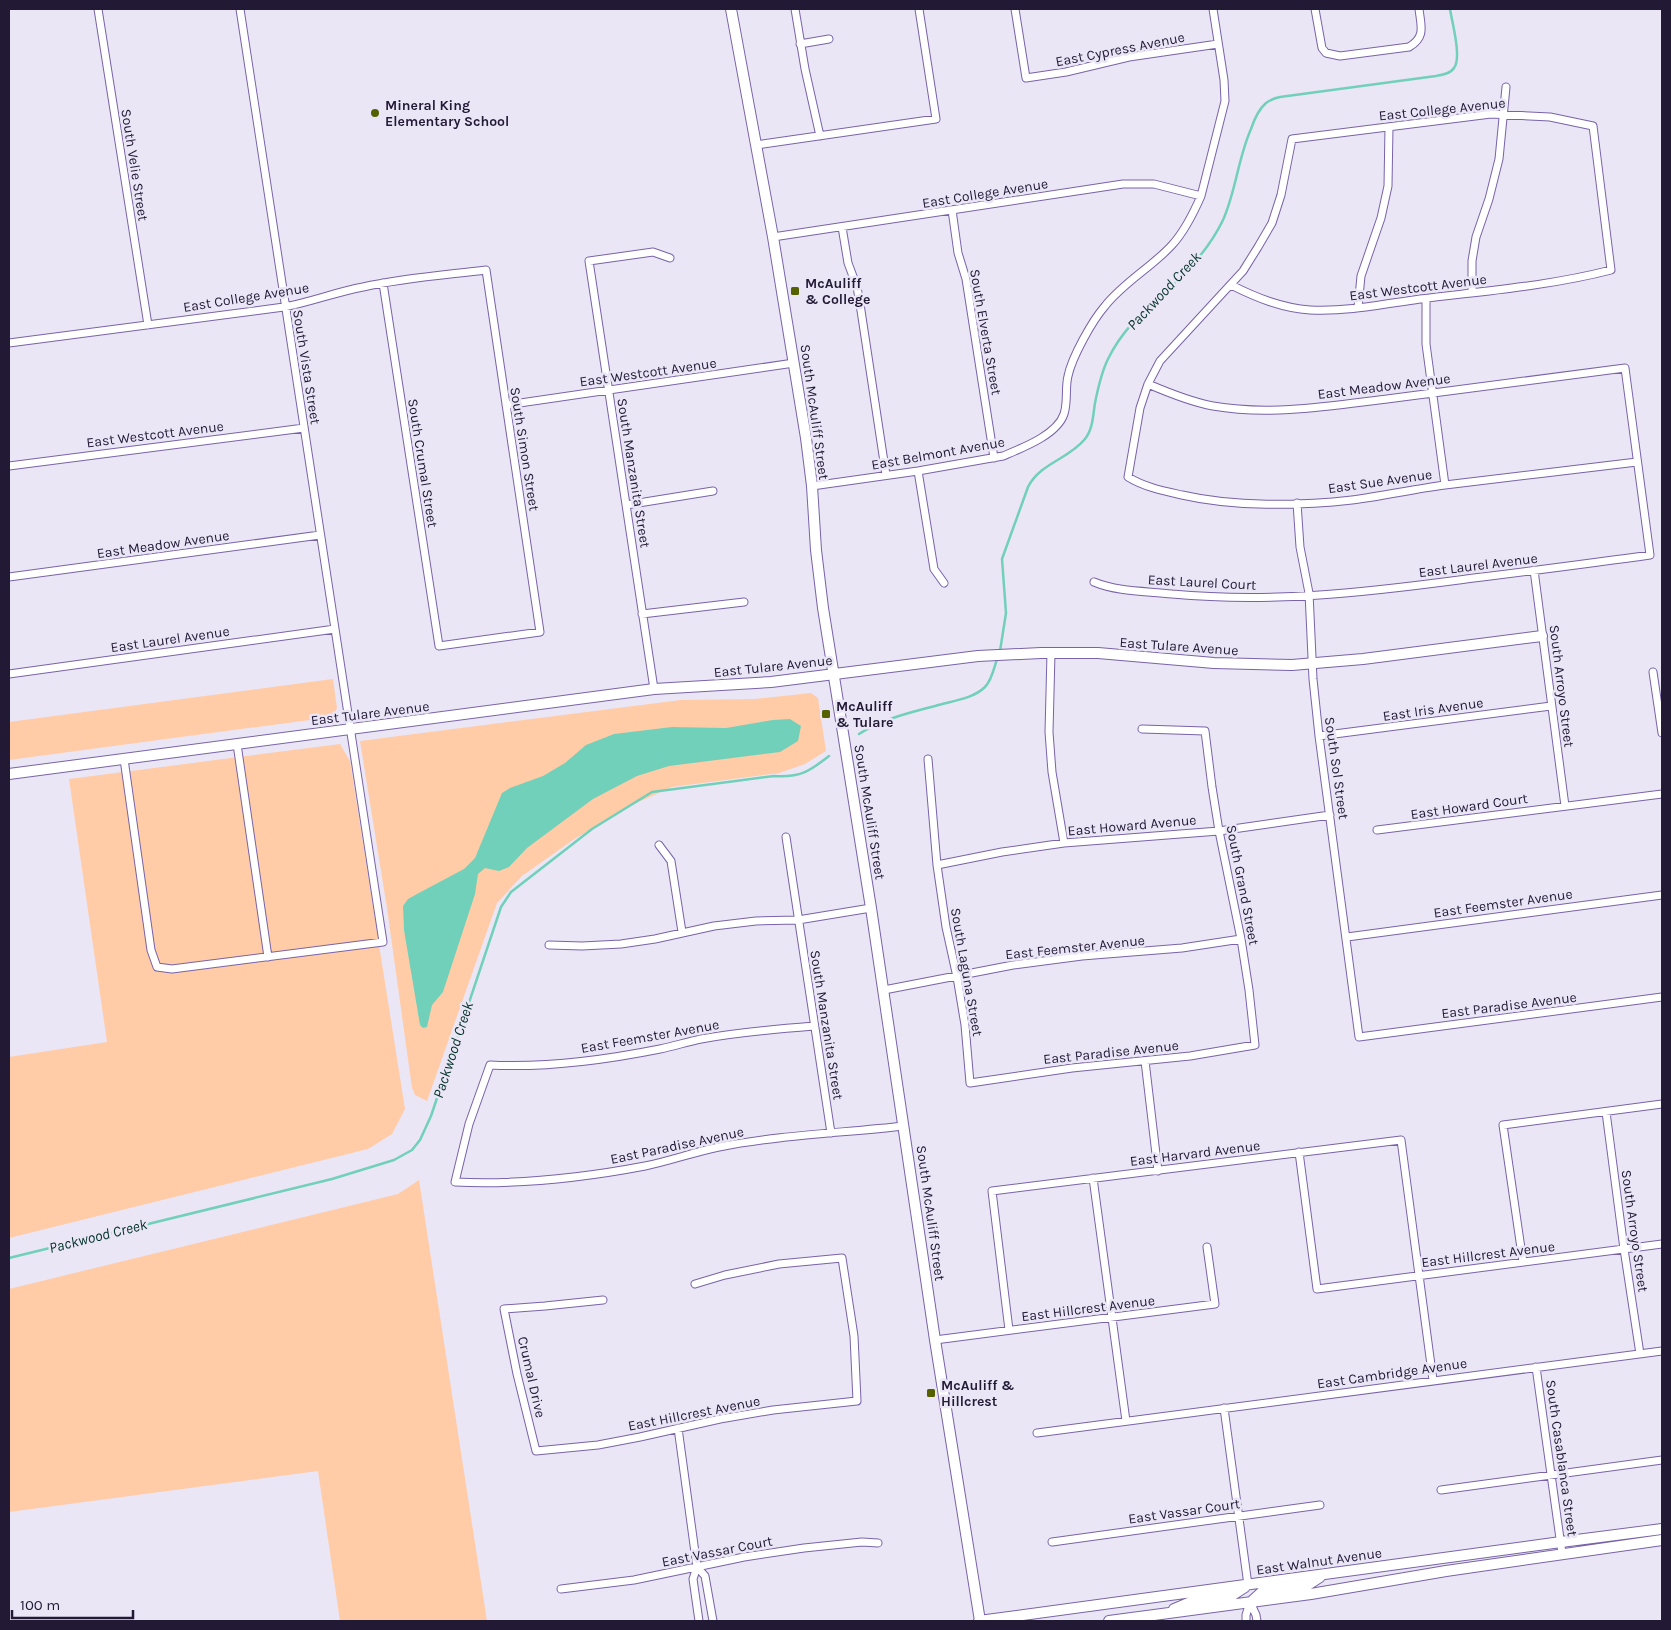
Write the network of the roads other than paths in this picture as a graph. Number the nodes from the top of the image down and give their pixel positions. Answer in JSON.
{"nodes":[{"id":1,"x":98,"y":9,"type":"edge"},
{"id":2,"x":240,"y":9,"type":"edge"},
{"id":3,"x":731,"y":9,"type":"edge"},
{"id":4,"x":795,"y":9,"type":"edge"},
{"id":5,"x":919,"y":9,"type":"edge"},
{"id":6,"x":1015,"y":9,"type":"edge"},
{"id":7,"x":1213,"y":9,"type":"edge"},
{"id":8,"x":1316,"y":9,"type":"edge"},
{"id":9,"x":1419,"y":9,"type":"edge"},
{"id":10,"x":829,"y":39,"type":"dead end"},
{"id":11,"x":800,"y":44,"type":"junction"},
{"id":12,"x":1218,"y":44,"type":"junction"},
{"id":13,"x":1506,"y":87,"type":"dead end"},
{"id":14,"x":1503,"y":114,"type":"junction"},
{"id":15,"x":1389,"y":127,"type":"junction"},
{"id":16,"x":820,"y":136,"type":"junction"},
{"id":17,"x":756,"y":145,"type":"junction"},
{"id":18,"x":1201,"y":196,"type":"junction"},
{"id":19,"x":952,"y":210,"type":"junction"},
{"id":20,"x":842,"y":227,"type":"junction"},
{"id":21,"x":773,"y":237,"type":"junction"},
{"id":22,"x":670,"y":258,"type":"dead end"},
{"id":23,"x":486,"y":270,"type":"joint"},
{"id":24,"x":1611,"y":270,"type":"joint"},
{"id":25,"x":383,"y":283,"type":"junction"},
{"id":26,"x":1231,"y":285,"type":"junction"},
{"id":27,"x":1472,"y":293,"type":"junction"},
{"id":28,"x":1426,"y":299,"type":"junction"},
{"id":29,"x":284,"y":307,"type":"junction"},
{"id":30,"x":1358,"y":307,"type":"junction"},
{"id":31,"x":148,"y":325,"type":"junction"},
{"id":32,"x":9,"y":344,"type":"edge"},
{"id":33,"x":794,"y":364,"type":"junction"},
{"id":34,"x":1148,"y":384,"type":"junction"},
{"id":35,"x":609,"y":390,"type":"junction"},
{"id":36,"x":1432,"y":394,"type":"junction"},
{"id":37,"x":506,"y":405,"type":"junction"},
{"id":38,"x":304,"y":428,"type":"junction"},
{"id":39,"x":994,"y":458,"type":"junction"},
{"id":40,"x":1637,"y":462,"type":"junction"},
{"id":41,"x":9,"y":466,"type":"edge"},
{"id":42,"x":918,"y":470,"type":"junction"},
{"id":43,"x":886,"y":475,"type":"junction"},
{"id":44,"x":1445,"y":485,"type":"junction"},
{"id":45,"x":812,"y":486,"type":"junction"},
{"id":46,"x":713,"y":491,"type":"dead end"},
{"id":47,"x":1297,"y":503,"type":"junction"},
{"id":48,"x":626,"y":504,"type":"junction"},
{"id":49,"x":320,"y":536,"type":"junction"},
{"id":50,"x":1534,"y":570,"type":"junction"},
{"id":51,"x":9,"y":577,"type":"edge"},
{"id":52,"x":1094,"y":582,"type":"dead end"},
{"id":53,"x":944,"y":583,"type":"dead end"},
{"id":54,"x":1309,"y":597,"type":"junction"},
{"id":55,"x":744,"y":602,"type":"dead end"},
{"id":56,"x":642,"y":614,"type":"junction"},
{"id":57,"x":335,"y":629,"type":"junction"},
{"id":58,"x":540,"y":632,"type":"joint"},
{"id":59,"x":1542,"y":636,"type":"junction"},
{"id":60,"x":1051,"y":653,"type":"junction"},
{"id":61,"x":1312,"y":664,"type":"junction"},
{"id":62,"x":1653,"y":672,"type":"dead end"},
{"id":63,"x":9,"y":674,"type":"edge"},
{"id":64,"x":834,"y":674,"type":"junction"},
{"id":65,"x":654,"y":689,"type":"junction"},
{"id":66,"x":1551,"y":706,"type":"junction"},
{"id":67,"x":1142,"y":728,"type":"dead end"},
{"id":68,"x":350,"y":729,"type":"junction"},
{"id":69,"x":1662,"y":733,"type":"edge"},
{"id":70,"x":1319,"y":736,"type":"junction"},
{"id":71,"x":237,"y":744,"type":"junction"},
{"id":72,"x":124,"y":759,"type":"junction"},
{"id":73,"x":928,"y":759,"type":"dead end"},
{"id":74,"x":9,"y":774,"type":"edge"},
{"id":75,"x":1662,"y":794,"type":"edge"},
{"id":76,"x":1565,"y":806,"type":"junction"},
{"id":77,"x":1330,"y":815,"type":"junction"},
{"id":78,"x":1377,"y":830,"type":"dead end"},
{"id":79,"x":1219,"y":831,"type":"junction"},
{"id":80,"x":786,"y":838,"type":"dead end"},
{"id":81,"x":1064,"y":843,"type":"junction"},
{"id":82,"x":659,"y":845,"type":"dead end"},
{"id":83,"x":937,"y":865,"type":"junction"},
{"id":84,"x":1662,"y":895,"type":"edge"},
{"id":85,"x":871,"y":908,"type":"junction"},
{"id":86,"x":798,"y":920,"type":"junction"},
{"id":87,"x":682,"y":932,"type":"junction"},
{"id":88,"x":1346,"y":937,"type":"junction"},
{"id":89,"x":1241,"y":939,"type":"junction"},
{"id":90,"x":549,"y":944,"type":"dead end"},
{"id":91,"x":268,"y":956,"type":"junction"},
{"id":92,"x":957,"y":977,"type":"junction"},
{"id":93,"x":884,"y":990,"type":"junction"},
{"id":94,"x":1662,"y":997,"type":"edge"},
{"id":95,"x":814,"y":1026,"type":"junction"},
{"id":96,"x":1359,"y":1037,"type":"joint"},
{"id":97,"x":1255,"y":1045,"type":"joint"},
{"id":98,"x":1145,"y":1061,"type":"junction"},
{"id":99,"x":970,"y":1084,"type":"joint"},
{"id":100,"x":1662,"y":1104,"type":"edge"},
{"id":101,"x":1606,"y":1112,"type":"junction"},
{"id":102,"x":904,"y":1126,"type":"junction"},
{"id":103,"x":831,"y":1133,"type":"junction"},
{"id":104,"x":1299,"y":1152,"type":"junction"},
{"id":105,"x":1158,"y":1171,"type":"junction"},
{"id":106,"x":1093,"y":1178,"type":"junction"},
{"id":107,"x":455,"y":1182,"type":"joint"},
{"id":108,"x":1662,"y":1244,"type":"edge"},
{"id":109,"x":1207,"y":1247,"type":"dead end"},
{"id":110,"x":1624,"y":1249,"type":"junction"},
{"id":111,"x":1523,"y":1262,"type":"junction"},
{"id":112,"x":1419,"y":1276,"type":"junction"},
{"id":113,"x":694,"y":1284,"type":"dead end"},
{"id":114,"x":603,"y":1300,"type":"dead end"},
{"id":115,"x":1113,"y":1317,"type":"junction"},
{"id":116,"x":1010,"y":1330,"type":"junction"},
{"id":117,"x":935,"y":1340,"type":"junction"},
{"id":118,"x":1662,"y":1351,"type":"edge"},
{"id":119,"x":1640,"y":1354,"type":"junction"},
{"id":120,"x":1536,"y":1367,"type":"junction"},
{"id":121,"x":1433,"y":1380,"type":"junction"},
{"id":122,"x":1224,"y":1408,"type":"junction"},
{"id":123,"x":1126,"y":1421,"type":"junction"},
{"id":124,"x":678,"y":1428,"type":"junction"},
{"id":125,"x":1036,"y":1433,"type":"dead end"},
{"id":126,"x":536,"y":1450,"type":"joint"},
{"id":127,"x":1662,"y":1460,"type":"edge"},
{"id":128,"x":1551,"y":1475,"type":"junction"},
{"id":129,"x":1441,"y":1490,"type":"dead end"},
{"id":130,"x":1320,"y":1505,"type":"dead end"},
{"id":131,"x":1238,"y":1516,"type":"junction"},
{"id":132,"x":1662,"y":1530,"type":"edge"},
{"id":133,"x":1662,"y":1540,"type":"edge"},
{"id":134,"x":1052,"y":1542,"type":"dead end"},
{"id":135,"x":1560,"y":1542,"type":"junction"},
{"id":136,"x":878,"y":1543,"type":"dead end"},
{"id":137,"x":1562,"y":1553,"type":"junction"},
{"id":138,"x":1430,"y":1560,"type":"junction"},
{"id":139,"x":697,"y":1567,"type":"junction"},
{"id":140,"x":1434,"y":1573,"type":"junction"},
{"id":141,"x":1324,"y":1574,"type":"junction"},
{"id":142,"x":1248,"y":1585,"type":"junction"},
{"id":143,"x":561,"y":1589,"type":"dead end"},
{"id":144,"x":1250,"y":1602,"type":"junction"},
{"id":145,"x":1165,"y":1614,"type":"junction"},
{"id":146,"x":699,"y":1621,"type":"edge"},
{"id":147,"x":713,"y":1621,"type":"edge"},
{"id":148,"x":980,"y":1621,"type":"edge"},
{"id":149,"x":1109,"y":1621,"type":"edge"},
{"id":150,"x":1246,"y":1621,"type":"edge"},
{"id":151,"x":1257,"y":1621,"type":"edge"}],
"edges":[{"from":1,"to":31,"type":"street","name":"South Velie Street"},
{"from":2,"to":29,"type":"street","name":"South Vista Street"},
{"from":3,"to":17,"type":"street","name":"South McAuliff Street"},
{"from":4,"to":11,"type":"street"},
{"from":5,"to":16,"type":"street"},
{"from":6,"to":12,"type":"street","name":"East Cypress Avenue"},
{"from":7,"to":12,"type":"street"},
{"from":8,"to":9,"type":"street"},
{"from":10,"to":11,"type":"street"},
{"from":11,"to":16,"type":"street"},
{"from":12,"to":18,"type":"street"},
{"from":13,"to":14,"type":"street"},
{"from":14,"to":15,"type":"street","name":"East College Avenue"},
{"from":14,"to":24,"type":"street","name":"East College Avenue"},
{"from":14,"to":27,"type":"street"},
{"from":15,"to":26,"type":"street","name":"East College Avenue"},
{"from":15,"to":30,"type":"street"},
{"from":16,"to":17,"type":"street"},
{"from":17,"to":21,"type":"street","name":"South McAuliff Street"},
{"from":18,"to":19,"type":"street","name":"East College Avenue"},
{"from":18,"to":39,"type":"street","name":"East Belmont Avenue"},
{"from":19,"to":20,"type":"street","name":"East College Avenue"},
{"from":19,"to":39,"type":"street","name":"South Elverta Street"},
{"from":20,"to":21,"type":"street","name":"East College Avenue"},
{"from":20,"to":43,"type":"street"},
{"from":21,"to":33,"type":"street","name":"South McAuliff Street"},
{"from":22,"to":35,"type":"street","name":"South Manzanita Street"},
{"from":23,"to":25,"type":"street","name":"East College Avenue"},
{"from":23,"to":37,"type":"street","name":"South Simon Street"},
{"from":24,"to":27,"type":"street","name":"East Westcott Avenue"},
{"from":25,"to":29,"type":"street","name":"East College Avenue"},
{"from":25,"to":58,"type":"street","name":"South Crumal Street"},
{"from":26,"to":30,"type":"street","name":"East Westcott Avenue"},
{"from":26,"to":34,"type":"street"},
{"from":27,"to":28,"type":"street","name":"East Westcott Avenue"},
{"from":28,"to":30,"type":"street","name":"East Westcott Avenue"},
{"from":28,"to":36,"type":"street"},
{"from":29,"to":31,"type":"street","name":"East College Avenue"},
{"from":29,"to":38,"type":"street","name":"South Vista Street"},
{"from":31,"to":32,"type":"street","name":"East College Avenue"},
{"from":33,"to":35,"type":"street","name":"East Westcott Avenue"},
{"from":33,"to":45,"type":"street","name":"South McAuliff Street"},
{"from":34,"to":36,"type":"street","name":"East Meadow Avenue"},
{"from":34,"to":47,"type":"street","name":"East Sue Avenue"},
{"from":35,"to":37,"type":"street","name":"East Westcott Avenue"},
{"from":35,"to":48,"type":"street","name":"South Manzanita Street"},
{"from":36,"to":40,"type":"street","name":"East Meadow Avenue"},
{"from":36,"to":44,"type":"street"},
{"from":37,"to":58,"type":"street","name":"South Simon Street"},
{"from":38,"to":41,"type":"street","name":"East Westcott Avenue"},
{"from":38,"to":49,"type":"street","name":"South Vista Street"},
{"from":39,"to":42,"type":"street","name":"East Belmont Avenue"},
{"from":40,"to":44,"type":"street","name":"East Sue Avenue"},
{"from":40,"to":50,"type":"street","name":"East Laurel Avenue"},
{"from":42,"to":43,"type":"street","name":"East Belmont Avenue"},
{"from":42,"to":53,"type":"street"},
{"from":43,"to":45,"type":"street","name":"East Belmont Avenue"},
{"from":44,"to":47,"type":"street","name":"East Sue Avenue"},
{"from":45,"to":64,"type":"street","name":"South McAuliff Street"},
{"from":46,"to":48,"type":"street"},
{"from":47,"to":54,"type":"street","name":"South Sol Street"},
{"from":48,"to":56,"type":"street","name":"South Manzanita Street"},
{"from":49,"to":51,"type":"street","name":"East Meadow Avenue"},
{"from":49,"to":57,"type":"street","name":"South Vista Street"},
{"from":50,"to":54,"type":"street","name":"East Laurel Avenue"},
{"from":50,"to":59,"type":"street","name":"South Arroyo Street"},
{"from":52,"to":54,"type":"street","name":"East Laurel Court"},
{"from":54,"to":61,"type":"street","name":"South Sol Street"},
{"from":55,"to":56,"type":"street"},
{"from":56,"to":65,"type":"street","name":"South Manzanita Street"},
{"from":57,"to":63,"type":"street","name":"East Laurel Avenue"},
{"from":57,"to":68,"type":"street","name":"South Vista Street"},
{"from":59,"to":61,"type":"street","name":"East Tulare Avenue"},
{"from":59,"to":66,"type":"street","name":"South Arroyo Street"},
{"from":60,"to":61,"type":"street","name":"East Tulare Avenue"},
{"from":60,"to":64,"type":"street","name":"East Tulare Avenue"},
{"from":60,"to":81,"type":"street"},
{"from":61,"to":70,"type":"street","name":"South Sol Street"},
{"from":62,"to":69,"type":"street"},
{"from":64,"to":65,"type":"street","name":"East Tulare Avenue"},
{"from":64,"to":85,"type":"street","name":"South McAuliff Street"},
{"from":65,"to":68,"type":"street","name":"East Tulare Avenue"},
{"from":66,"to":70,"type":"street","name":"East Iris Avenue"},
{"from":66,"to":76,"type":"street","name":"South Arroyo Street"},
{"from":67,"to":79,"type":"street","name":"South Grand Street"},
{"from":68,"to":71,"type":"street","name":"East Tulare Avenue"},
{"from":68,"to":91,"type":"street","name":"South Vista Street"},
{"from":70,"to":77,"type":"street","name":"South Sol Street"},
{"from":71,"to":72,"type":"street","name":"East Tulare Avenue"},
{"from":71,"to":91,"type":"street"},
{"from":72,"to":74,"type":"street","name":"East Tulare Avenue"},
{"from":72,"to":91,"type":"street"},
{"from":73,"to":83,"type":"street","name":"South Laguna Street"},
{"from":75,"to":76,"type":"street"},
{"from":76,"to":78,"type":"street","name":"East Howard Court"},
{"from":77,"to":79,"type":"street","name":"East Howard Avenue"},
{"from":77,"to":88,"type":"street","name":"South Sol Street"},
{"from":79,"to":81,"type":"street","name":"East Howard Avenue"},
{"from":79,"to":89,"type":"street","name":"South Grand Street"},
{"from":80,"to":86,"type":"street","name":"South Manzanita Street"},
{"from":81,"to":83,"type":"street","name":"East Howard Avenue"},
{"from":82,"to":87,"type":"street"},
{"from":83,"to":92,"type":"street","name":"South Laguna Street"},
{"from":84,"to":88,"type":"street","name":"East Feemster Avenue"},
{"from":85,"to":86,"type":"street"},
{"from":85,"to":93,"type":"street","name":"South McAuliff Street"},
{"from":86,"to":87,"type":"street"},
{"from":86,"to":95,"type":"street","name":"South Manzanita Street"},
{"from":87,"to":90,"type":"street"},
{"from":88,"to":96,"type":"street","name":"South Sol Street"},
{"from":89,"to":92,"type":"street","name":"East Feemster Avenue"},
{"from":89,"to":97,"type":"street","name":"South Grand Street"},
{"from":92,"to":93,"type":"street","name":"East Feemster Avenue"},
{"from":92,"to":99,"type":"street","name":"South Laguna Street"},
{"from":93,"to":102,"type":"street","name":"South McAuliff Street"},
{"from":94,"to":96,"type":"street","name":"East Paradise Avenue"},
{"from":95,"to":103,"type":"street","name":"South Manzanita Street"},
{"from":95,"to":107,"type":"street","name":"East Feemster Avenue"},
{"from":97,"to":98,"type":"street","name":"East Paradise Avenue"},
{"from":98,"to":99,"type":"street","name":"East Paradise Avenue"},
{"from":98,"to":105,"type":"street"},
{"from":100,"to":101,"type":"street"},
{"from":101,"to":110,"type":"street","name":"South Arroyo Street"},
{"from":101,"to":111,"type":"street"},
{"from":102,"to":103,"type":"street","name":"East Paradise Avenue"},
{"from":102,"to":117,"type":"street","name":"South McAuliff Street"},
{"from":103,"to":107,"type":"street","name":"East Paradise Avenue"},
{"from":104,"to":105,"type":"street","name":"East Harvard Avenue"},
{"from":104,"to":112,"type":"street","name":"East Harvard Avenue"},
{"from":104,"to":112,"type":"street","name":"East Hillcrest Avenue"},
{"from":105,"to":106,"type":"street","name":"East Harvard Avenue"},
{"from":106,"to":115,"type":"street"},
{"from":106,"to":116,"type":"street","name":"East Harvard Avenue"},
{"from":108,"to":110,"type":"street","name":"East Hillcrest Avenue"},
{"from":109,"to":115,"type":"street","name":"East Hillcrest Avenue"},
{"from":110,"to":111,"type":"street","name":"East Hillcrest Avenue"},
{"from":110,"to":119,"type":"street","name":"South Arroyo Street"},
{"from":111,"to":112,"type":"street","name":"East Hillcrest Avenue"},
{"from":112,"to":121,"type":"street"},
{"from":113,"to":124,"type":"street","name":"East Hillcrest Avenue"},
{"from":114,"to":126,"type":"street","name":"Crumal Drive"},
{"from":115,"to":116,"type":"street","name":"East Hillcrest Avenue"},
{"from":115,"to":123,"type":"street"},
{"from":116,"to":117,"type":"street","name":"East Hillcrest Avenue"},
{"from":117,"to":148,"type":"street","name":"South McAuliff Street"},
{"from":118,"to":119,"type":"street","name":"East Cambridge Avenue"},
{"from":119,"to":120,"type":"street","name":"East Cambridge Avenue"},
{"from":120,"to":121,"type":"street","name":"East Cambridge Avenue"},
{"from":120,"to":128,"type":"street","name":"South Casablanca Street"},
{"from":121,"to":122,"type":"street","name":"East Cambridge Avenue"},
{"from":122,"to":123,"type":"street","name":"East Cambridge Avenue"},
{"from":122,"to":131,"type":"street"},
{"from":123,"to":125,"type":"street","name":"East Cambridge Avenue"},
{"from":124,"to":126,"type":"street","name":"East Hillcrest Avenue"},
{"from":124,"to":139,"type":"street"},
{"from":127,"to":128,"type":"street"},
{"from":128,"to":129,"type":"street"},
{"from":128,"to":135,"type":"street","name":"South Casablanca Street"},
{"from":130,"to":131,"type":"street","name":"East Vassar Court"},
{"from":131,"to":134,"type":"street","name":"East Vassar Court"},
{"from":131,"to":142,"type":"street"},
{"from":132,"to":135,"type":"street","name":"East Walnut Avenue"},
{"from":133,"to":137,"type":"street","name":"East Walnut Avenue"},
{"from":135,"to":137,"type":"street","name":"South Casablanca Street"},
{"from":135,"to":138,"type":"street","name":"East Walnut Avenue"},
{"from":136,"to":139,"type":"street","name":"East Vassar Court"},
{"from":137,"to":140,"type":"street","name":"East Walnut Avenue"},
{"from":138,"to":140,"type":"street"},
{"from":138,"to":141,"type":"street","name":"East Walnut Avenue"},
{"from":139,"to":143,"type":"street","name":"East Vassar Court"},
{"from":139,"to":146,"type":"street"},
{"from":139,"to":147,"type":"street"},
{"from":140,"to":144,"type":"street","name":"East Walnut Avenue"},
{"from":141,"to":142,"type":"street","name":"East Walnut Avenue"},
{"from":141,"to":144,"type":"street"},
{"from":142,"to":145,"type":"street"},
{"from":142,"to":148,"type":"street","name":"East Walnut Avenue"},
{"from":144,"to":145,"type":"street","name":"East Walnut Avenue"},
{"from":144,"to":150,"type":"street"},
{"from":144,"to":151,"type":"street"},
{"from":145,"to":149,"type":"street","name":"East Walnut Avenue"}]}
